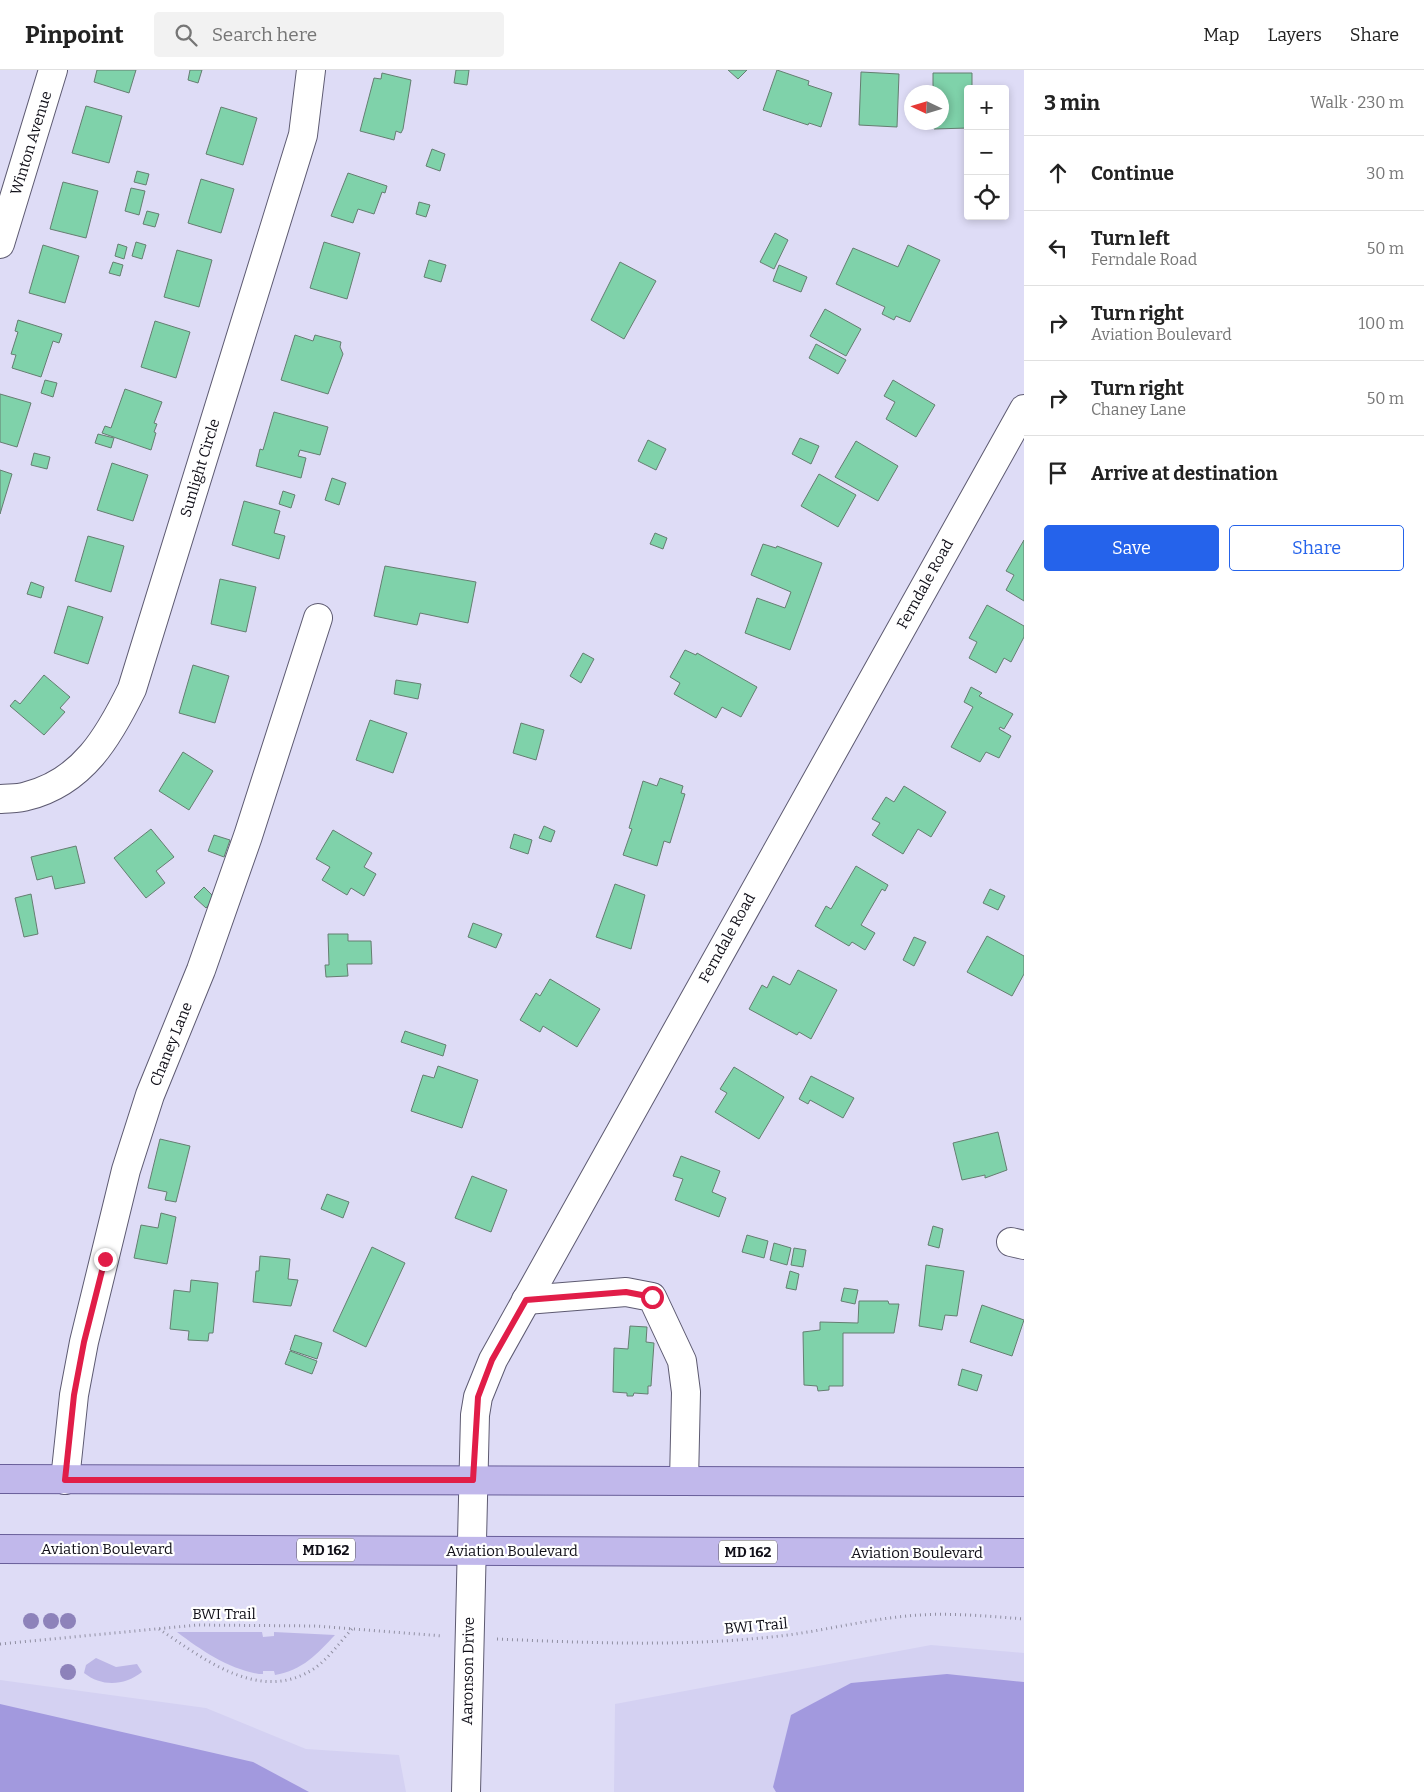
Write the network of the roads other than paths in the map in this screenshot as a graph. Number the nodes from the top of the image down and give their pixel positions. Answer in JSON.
{"nodes":[{"id":1,"x":53,"y":70,"type":"edge"},
{"id":2,"x":311,"y":70,"type":"edge"},
{"id":3,"x":0,"y":244,"type":"edge"},
{"id":4,"x":1024,"y":409,"type":"edge"},
{"id":5,"x":318,"y":618,"type":"dead end"},
{"id":6,"x":0,"y":799,"type":"edge"},
{"id":7,"x":526,"y":1300,"type":"junction"},
{"id":8,"x":0,"y":1479,"type":"edge"},
{"id":9,"x":65,"y":1480,"type":"junction"},
{"id":10,"x":473,"y":1480,"type":"junction"},
{"id":11,"x":684,"y":1481,"type":"junction"},
{"id":12,"x":1024,"y":1482,"type":"edge"},
{"id":13,"x":0,"y":1549,"type":"edge"},
{"id":14,"x":472,"y":1551,"type":"junction"},
{"id":15,"x":1024,"y":1553,"type":"edge"},
{"id":16,"x":466,"y":1792,"type":"edge"}],
"edges":[{"from":1,"to":3,"type":"street","name":"Winton Avenue"},
{"from":2,"to":6,"type":"street","name":"Sunlight Circle"},
{"from":4,"to":7,"type":"street","name":"Ferndale Road"},
{"from":5,"to":9,"type":"street","name":"Chaney Lane"},
{"from":7,"to":10,"type":"street","name":"Ferndale Road"},
{"from":7,"to":11,"type":"street"},
{"from":8,"to":9,"type":"main road"},
{"from":9,"to":10,"type":"main road"},
{"from":10,"to":11,"type":"main road"},
{"from":10,"to":14,"type":"street","name":"Aaronson Drive"},
{"from":11,"to":12,"type":"main road"},
{"from":13,"to":14,"type":"main road","name":"Aviation Boulevard","number":"MD 162"},
{"from":14,"to":15,"type":"main road","name":"Aviation Boulevard","number":"MD 162"},
{"from":14,"to":16,"type":"street","name":"Aaronson Drive"}]}
